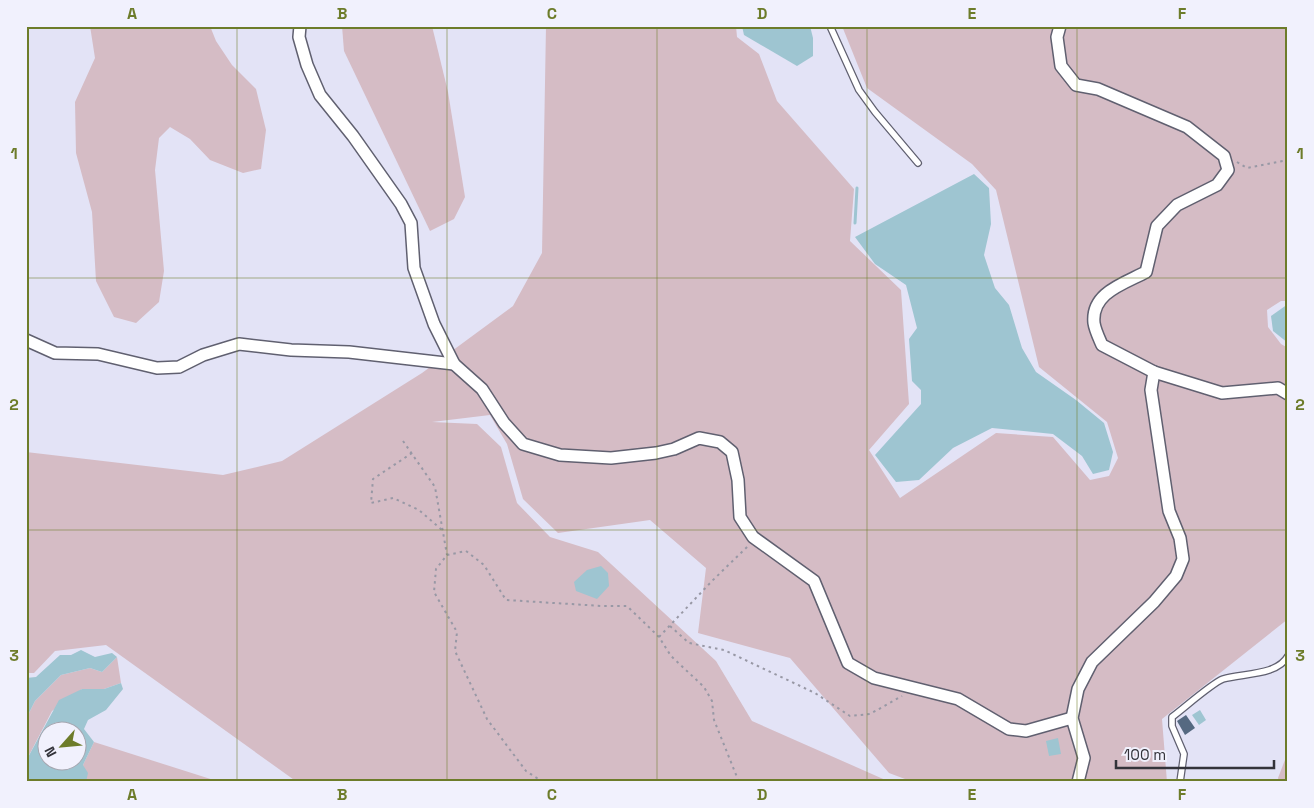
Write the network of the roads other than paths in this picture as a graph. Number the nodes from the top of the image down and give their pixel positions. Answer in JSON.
{"nodes":[{"id":1,"x":300,"y":26,"type":"edge"},
{"id":2,"x":830,"y":26,"type":"edge"},
{"id":3,"x":1060,"y":26,"type":"edge"},
{"id":4,"x":918,"y":163,"type":"dead end"},
{"id":5,"x":26,"y":340,"type":"edge"},
{"id":6,"x":454,"y":364,"type":"junction"},
{"id":7,"x":1154,"y":372,"type":"junction"},
{"id":8,"x":1288,"y":394,"type":"edge"},
{"id":9,"x":1288,"y":656,"type":"edge"},
{"id":10,"x":1072,"y":718,"type":"junction"},
{"id":11,"x":1078,"y":782,"type":"edge"},
{"id":12,"x":1180,"y":782,"type":"edge"}],
"edges":[{"from":1,"to":6,"type":"street"},
{"from":2,"to":4,"type":"lane"},
{"from":3,"to":7,"type":"street"},
{"from":5,"to":6,"type":"street"},
{"from":6,"to":10,"type":"street"},
{"from":7,"to":8,"type":"street"},
{"from":7,"to":10,"type":"street"},
{"from":9,"to":12,"type":"lane"},
{"from":10,"to":11,"type":"street"}]}
